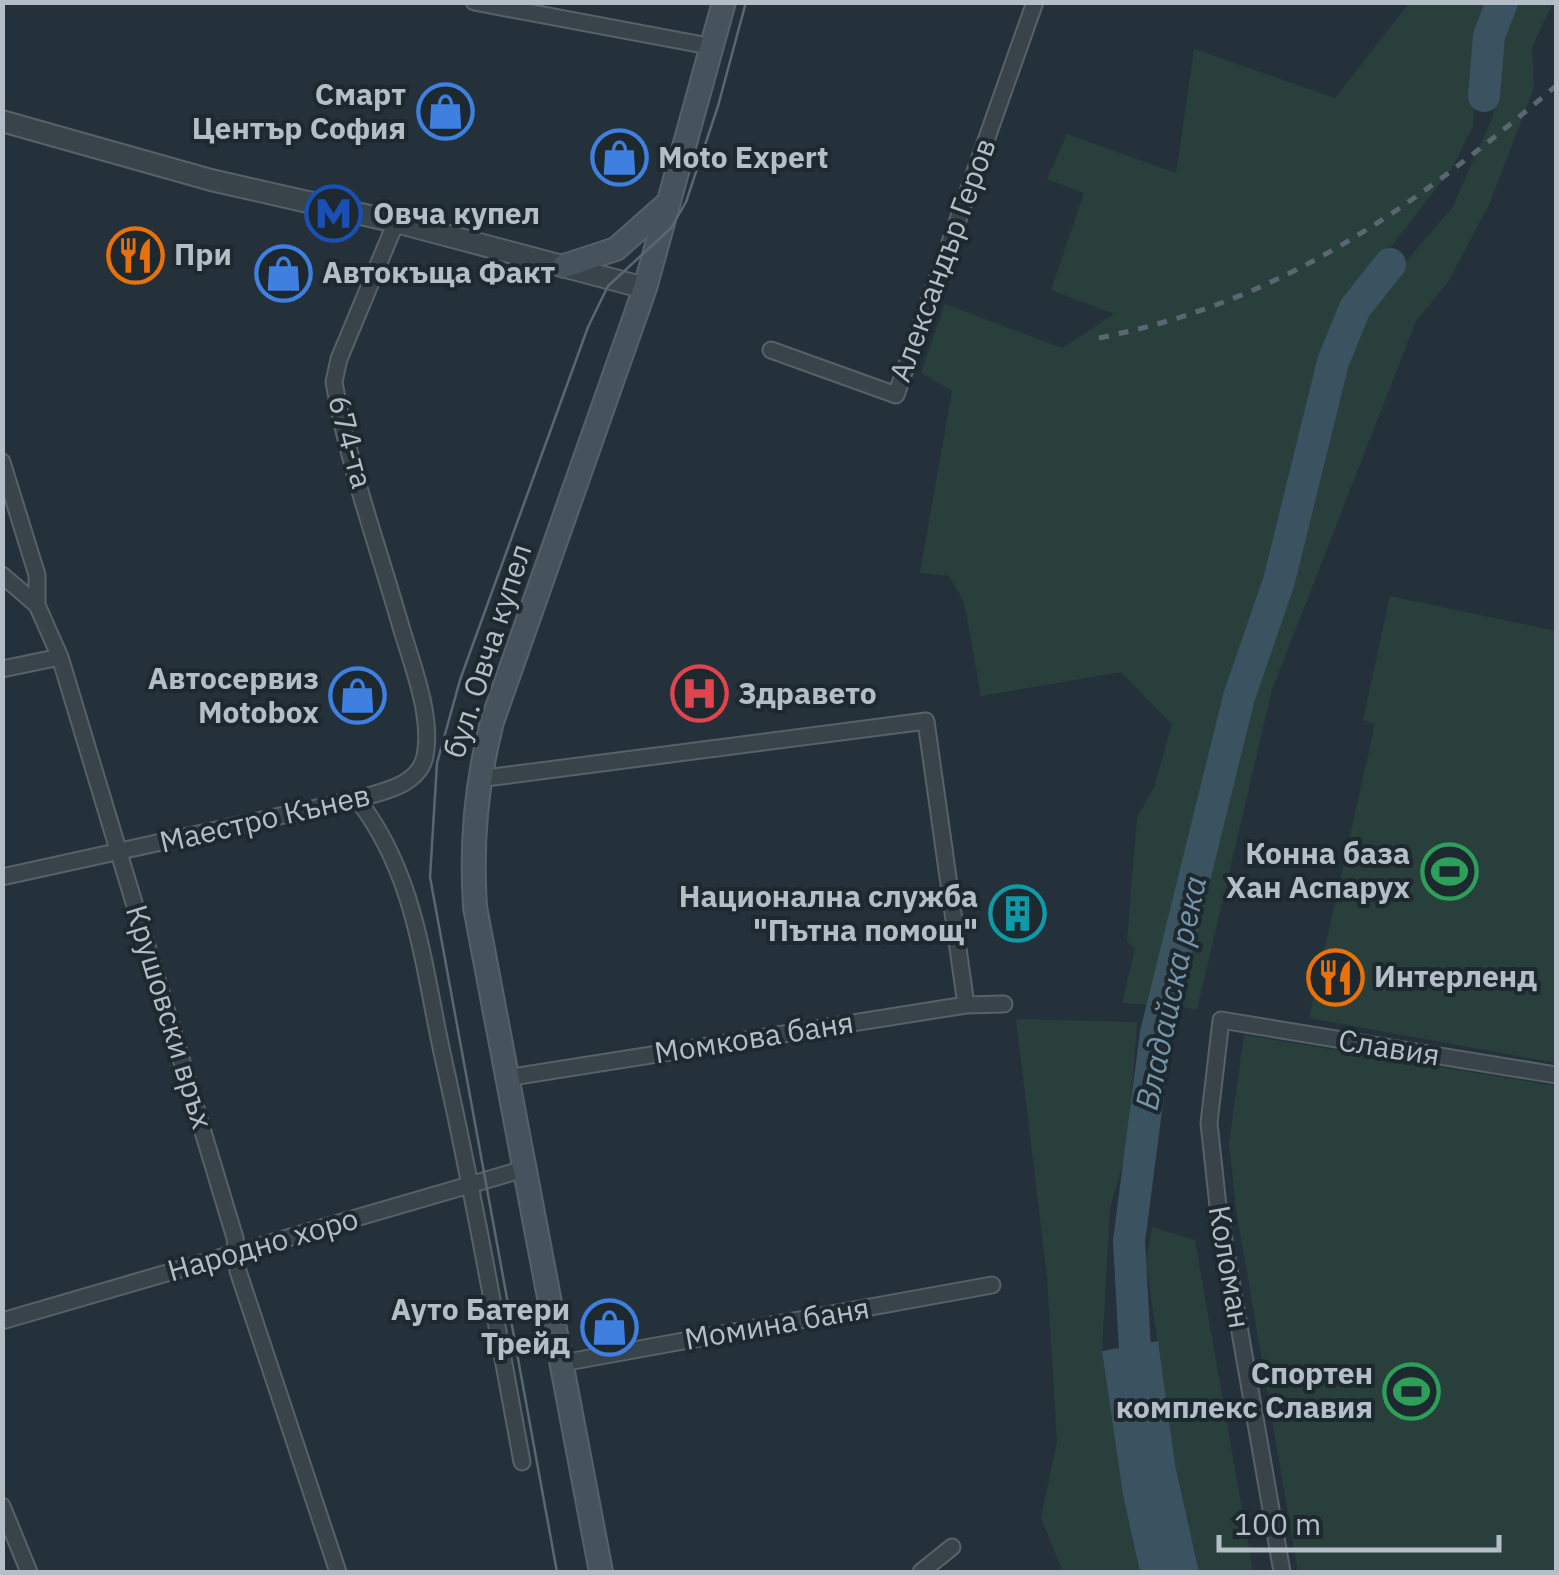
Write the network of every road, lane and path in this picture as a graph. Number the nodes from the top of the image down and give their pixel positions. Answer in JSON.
{"nodes":[{"id":1,"x":474,"y":2,"type":"edge"},
{"id":2,"x":724,"y":2,"type":"edge"},
{"id":3,"x":1035,"y":2,"type":"edge"},
{"id":4,"x":714,"y":48,"type":"junction"},
{"id":5,"x":2,"y":121,"type":"edge"},
{"id":6,"x":669,"y":202,"type":"junction"},
{"id":7,"x":396,"y":222,"type":"junction"},
{"id":8,"x":564,"y":266,"type":"junction"},
{"id":9,"x":645,"y":288,"type":"junction"},
{"id":10,"x":771,"y":350,"type":"dead end"},
{"id":11,"x":2,"y":462,"type":"edge"},
{"id":12,"x":2,"y":574,"type":"edge"},
{"id":13,"x":38,"y":604,"type":"junction"},
{"id":14,"x":60,"y":657,"type":"junction"},
{"id":15,"x":412,"y":667,"type":"joint"},
{"id":16,"x":2,"y":669,"type":"edge"},
{"id":17,"x":478,"y":779,"type":"junction"},
{"id":18,"x":357,"y":799,"type":"junction"},
{"id":19,"x":120,"y":854,"type":"junction"},
{"id":20,"x":2,"y":877,"type":"edge"},
{"id":21,"x":1004,"y":1004,"type":"dead end"},
{"id":22,"x":966,"y":1005,"type":"junction"},
{"id":23,"x":1221,"y":1020,"type":"joint"},
{"id":24,"x":1556,"y":1075,"type":"edge"},
{"id":25,"x":506,"y":1078,"type":"junction"},
{"id":26,"x":524,"y":1169,"type":"junction"},
{"id":27,"x":471,"y":1184,"type":"junction"},
{"id":28,"x":236,"y":1254,"type":"junction"},
{"id":29,"x":992,"y":1284,"type":"dead end"},
{"id":30,"x":2,"y":1322,"type":"edge"},
{"id":31,"x":562,"y":1363,"type":"junction"},
{"id":32,"x":522,"y":1462,"type":"dead end"},
{"id":33,"x":2,"y":1506,"type":"edge"},
{"id":34,"x":952,"y":1547,"type":"dead end"},
{"id":35,"x":29,"y":1572,"type":"edge"},
{"id":36,"x":338,"y":1572,"type":"edge"},
{"id":37,"x":601,"y":1572,"type":"edge"},
{"id":38,"x":921,"y":1572,"type":"edge"},
{"id":39,"x":1282,"y":1572,"type":"edge"}],
"edges":[{"from":1,"to":4,"type":"street"},
{"from":2,"to":4,"type":"main road","name":"бул. Овча купел"},
{"from":3,"to":10,"type":"street","name":"Александър Геров"},
{"from":4,"to":6,"type":"main road","name":"бул. Овча купел"},
{"from":5,"to":7,"type":"street"},
{"from":6,"to":8,"type":"main road"},
{"from":6,"to":9,"type":"main road","name":"бул. Овча купел"},
{"from":7,"to":8,"type":"street"},
{"from":7,"to":15,"type":"street","name":"674-та"},
{"from":8,"to":9,"type":"street"},
{"from":9,"to":17,"type":"main road","name":"бул. Овча купел"},
{"from":11,"to":13,"type":"street","name":"Крушовски връх"},
{"from":12,"to":13,"type":"street"},
{"from":13,"to":14,"type":"street","name":"Крушовски връх"},
{"from":14,"to":16,"type":"street"},
{"from":14,"to":19,"type":"street","name":"Крушовски връх"},
{"from":15,"to":18,"type":"street","name":"Маестро Кънев"},
{"from":17,"to":22,"type":"street"},
{"from":17,"to":25,"type":"main road","name":"бул. Овча купел"},
{"from":18,"to":19,"type":"street","name":"Маестро Кънев"},
{"from":18,"to":27,"type":"street"},
{"from":19,"to":20,"type":"street","name":"Маестро Кънев"},
{"from":19,"to":28,"type":"street","name":"Крушовски връх"},
{"from":21,"to":22,"type":"street","name":"Момкова баня"},
{"from":22,"to":25,"type":"street","name":"Момкова баня"},
{"from":23,"to":24,"type":"street","name":"Славия"},
{"from":23,"to":39,"type":"street","name":"Коломан"},
{"from":25,"to":26,"type":"main road","name":"бул. Овча купел"},
{"from":26,"to":27,"type":"street","name":"Народно хоро"},
{"from":26,"to":31,"type":"main road","name":"бул. Овча купел"},
{"from":27,"to":28,"type":"street","name":"Народно хоро"},
{"from":27,"to":32,"type":"street"},
{"from":28,"to":30,"type":"street","name":"Народно хоро"},
{"from":28,"to":36,"type":"street","name":"Крушовски връх"},
{"from":29,"to":31,"type":"street","name":"Момина баня"},
{"from":31,"to":37,"type":"main road","name":"бул. Овча купел"},
{"from":33,"to":35,"type":"street"},
{"from":34,"to":38,"type":"street"}]}
